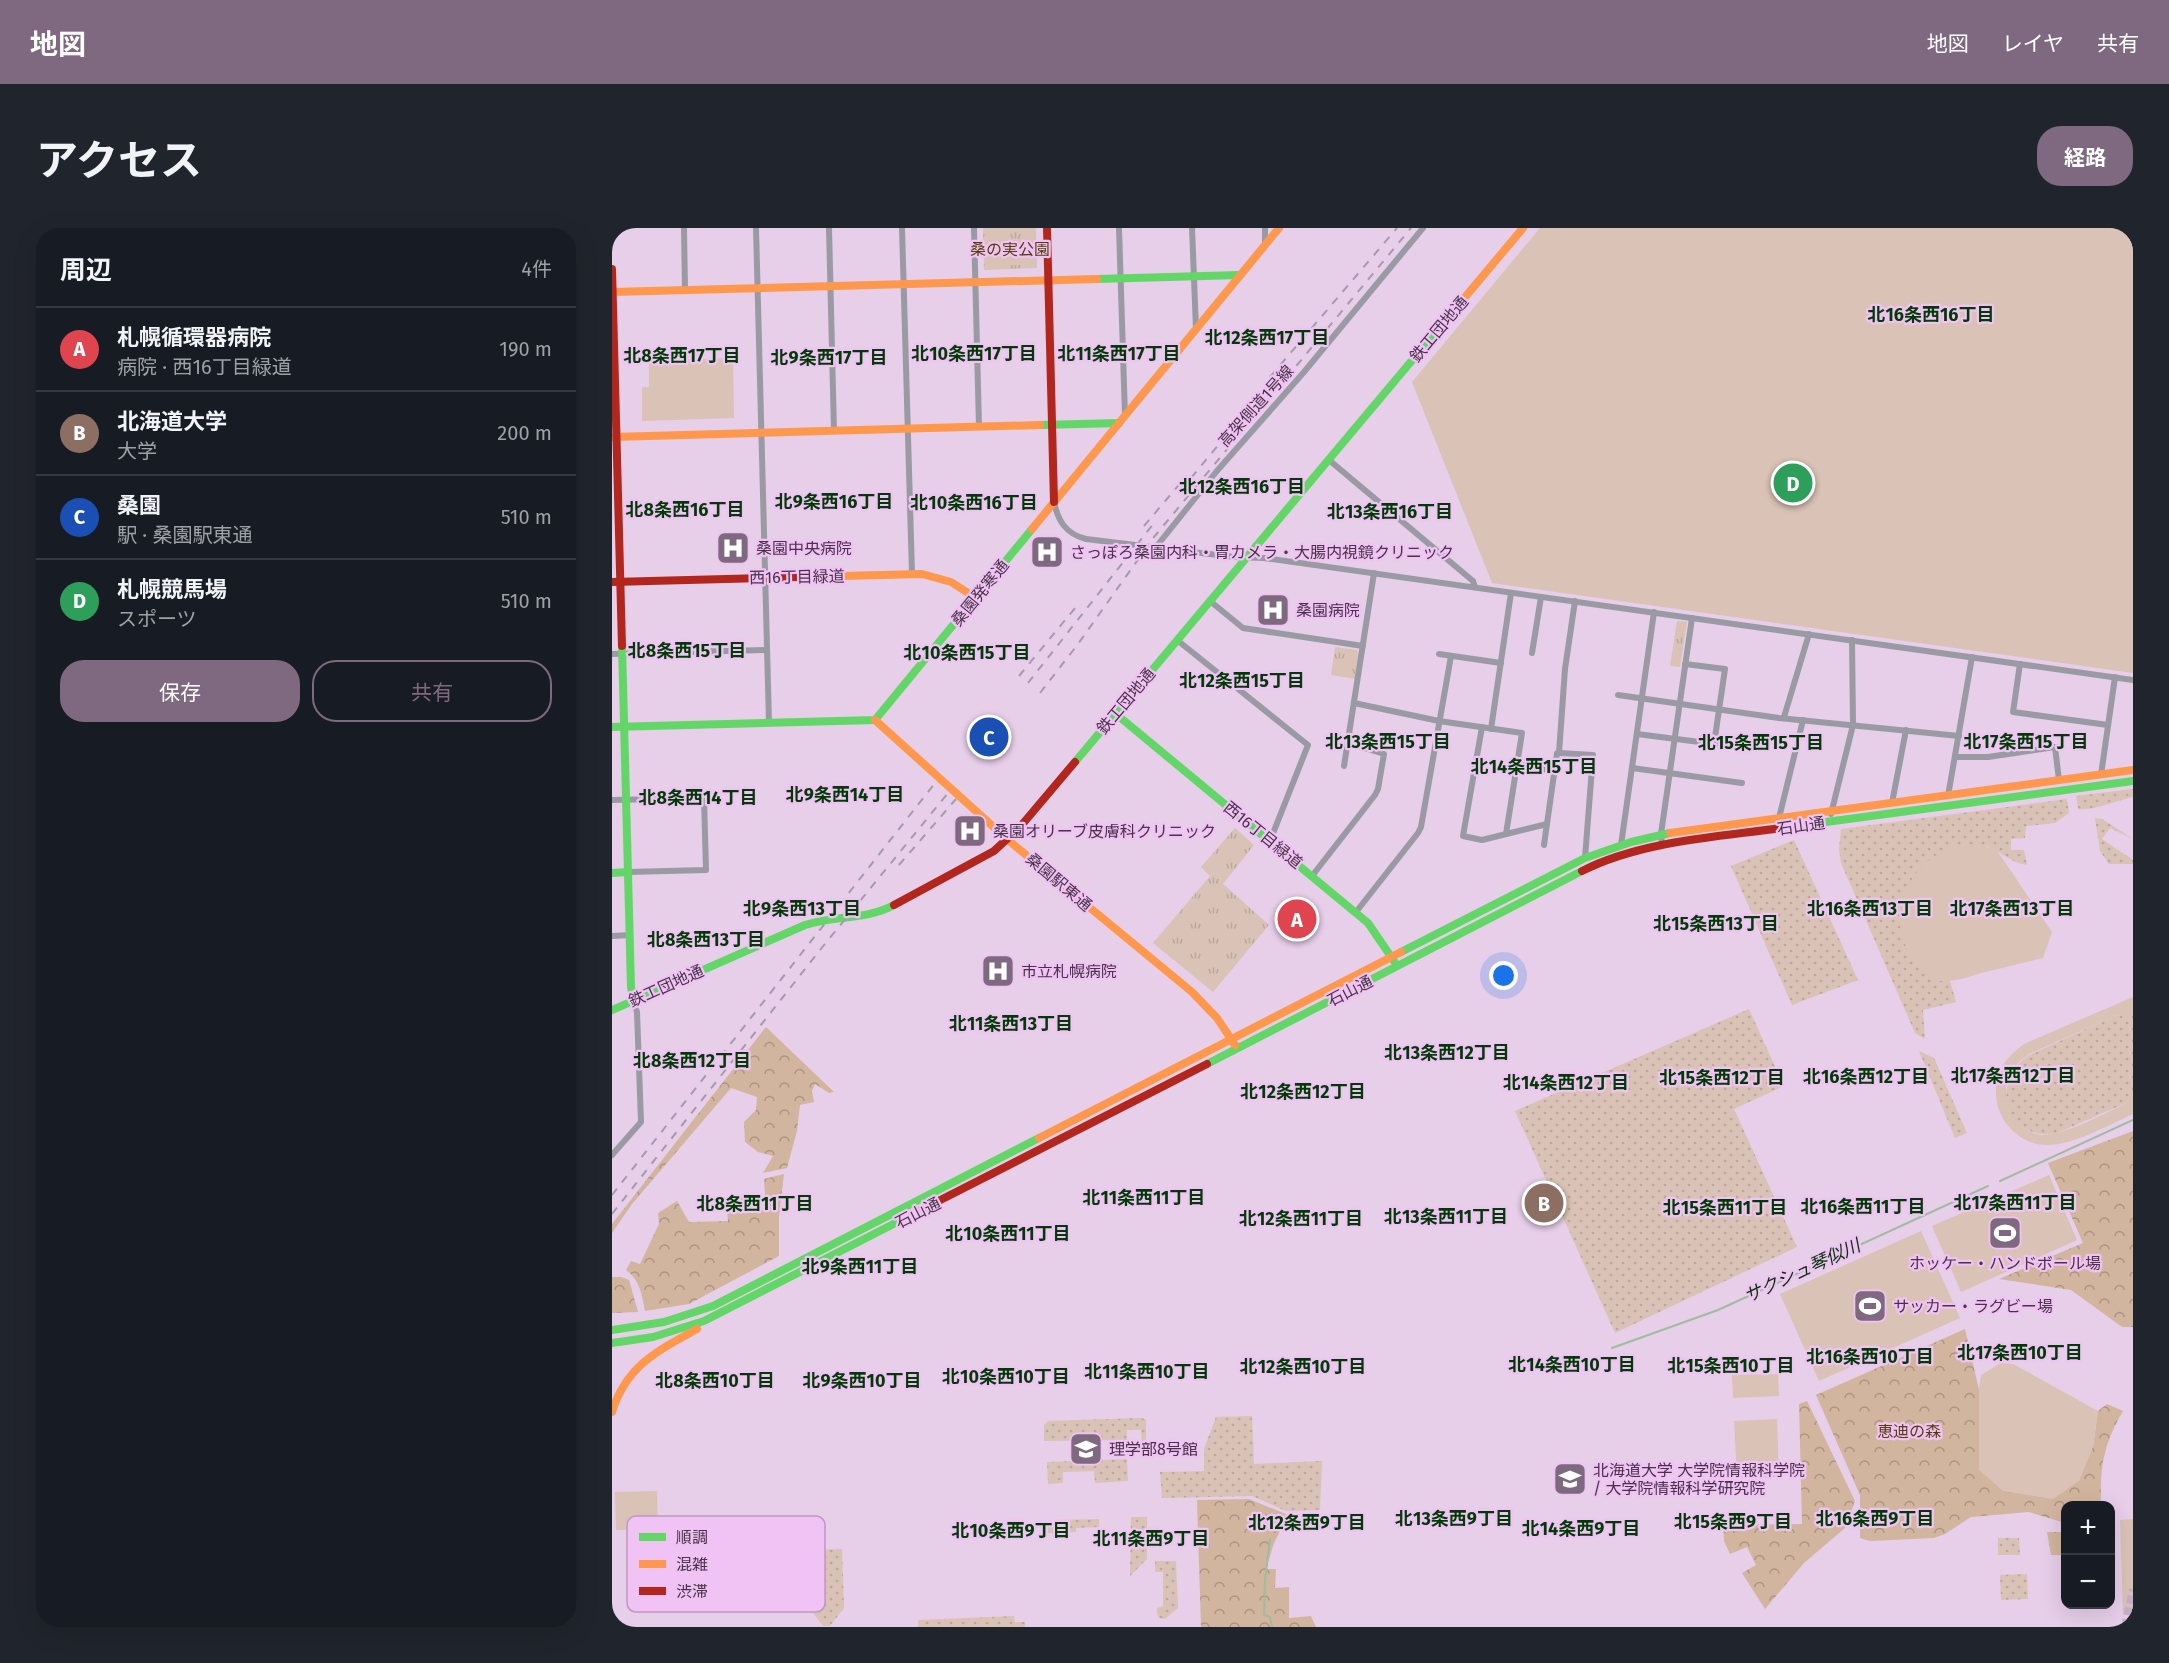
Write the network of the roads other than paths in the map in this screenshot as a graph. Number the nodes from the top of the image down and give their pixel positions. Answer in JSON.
{"nodes":[{"id":1,"x":684,"y":228,"type":"edge"},
{"id":2,"x":756,"y":228,"type":"edge"},
{"id":3,"x":829,"y":228,"type":"edge"},
{"id":4,"x":902,"y":228,"type":"edge"},
{"id":5,"x":974,"y":228,"type":"edge"},
{"id":6,"x":1047,"y":228,"type":"edge"},
{"id":7,"x":1119,"y":228,"type":"edge"},
{"id":8,"x":1192,"y":228,"type":"edge"},
{"id":9,"x":1265,"y":228,"type":"edge"},
{"id":10,"x":1279,"y":228,"type":"edge"},
{"id":11,"x":1423,"y":228,"type":"edge"},
{"id":12,"x":1523,"y":228,"type":"edge"},
{"id":13,"x":1265,"y":245,"type":"junction"},
{"id":14,"x":612,"y":269,"type":"edge"},
{"id":15,"x":1240,"y":275,"type":"junction"},
{"id":16,"x":1194,"y":276,"type":"junction"},
{"id":17,"x":1120,"y":278,"type":"junction"},
{"id":18,"x":1048,"y":280,"type":"junction"},
{"id":19,"x":975,"y":282,"type":"junction"},
{"id":20,"x":903,"y":284,"type":"junction"},
{"id":21,"x":830,"y":286,"type":"junction"},
{"id":22,"x":758,"y":288,"type":"junction"},
{"id":23,"x":685,"y":290,"type":"junction"},
{"id":24,"x":612,"y":292,"type":"edge"},
{"id":25,"x":1196,"y":330,"type":"junction"},
{"id":26,"x":613,"y":362,"type":"edge"},
{"id":27,"x":1122,"y":420,"type":"junction"},
{"id":28,"x":1052,"y":425,"type":"junction"},
{"id":29,"x":979,"y":427,"type":"junction"},
{"id":30,"x":907,"y":429,"type":"junction"},
{"id":31,"x":834,"y":431,"type":"junction"},
{"id":32,"x":762,"y":433,"type":"junction"},
{"id":33,"x":614,"y":436,"type":"edge"},
{"id":34,"x":1329,"y":460,"type":"junction"},
{"id":35,"x":1054,"y":502,"type":"junction"},
{"id":36,"x":615,"y":509,"type":"edge"},
{"id":37,"x":1156,"y":547,"type":"junction"},
{"id":38,"x":1246,"y":557,"type":"junction"},
{"id":39,"x":1374,"y":573,"type":"junction"},
{"id":40,"x":912,"y":574,"type":"junction"},
{"id":41,"x":765,"y":578,"type":"junction"},
{"id":42,"x":616,"y":582,"type":"edge"},
{"id":43,"x":1475,"y":587,"type":"junction"},
{"id":44,"x":1511,"y":593,"type":"junction"},
{"id":45,"x":976,"y":597,"type":"junction"},
{"id":46,"x":1541,"y":597,"type":"junction"},
{"id":47,"x":1210,"y":601,"type":"junction"},
{"id":48,"x":1575,"y":601,"type":"junction"},
{"id":49,"x":1654,"y":612,"type":"junction"},
{"id":50,"x":1692,"y":618,"type":"junction"},
{"id":51,"x":1809,"y":634,"type":"junction"},
{"id":52,"x":1177,"y":640,"type":"junction"},
{"id":53,"x":1852,"y":640,"type":"junction"},
{"id":54,"x":1363,"y":646,"type":"junction"},
{"id":55,"x":768,"y":650,"type":"junction"},
{"id":56,"x":1532,"y":653,"type":"dead end"},
{"id":57,"x":612,"y":654,"type":"edge"},
{"id":58,"x":622,"y":654,"type":"junction"},
{"id":59,"x":1439,"y":654,"type":"dead end"},
{"id":60,"x":1451,"y":656,"type":"junction"},
{"id":61,"x":1972,"y":657,"type":"junction"},
{"id":62,"x":1501,"y":663,"type":"junction"},
{"id":63,"x":1685,"y":664,"type":"junction"},
{"id":64,"x":2020,"y":664,"type":"junction"},
{"id":65,"x":2115,"y":677,"type":"junction"},
{"id":66,"x":2133,"y":680,"type":"edge"},
{"id":67,"x":1618,"y":695,"type":"dead end"},
{"id":68,"x":1642,"y":699,"type":"junction"},
{"id":69,"x":1354,"y":703,"type":"junction"},
{"id":70,"x":1680,"y":704,"type":"junction"},
{"id":71,"x":1719,"y":710,"type":"junction"},
{"id":72,"x":1116,"y":714,"type":"junction"},
{"id":73,"x":1784,"y":717,"type":"junction"},
{"id":74,"x":876,"y":720,"type":"junction"},
{"id":75,"x":1803,"y":720,"type":"junction"},
{"id":76,"x":1439,"y":721,"type":"junction"},
{"id":77,"x":769,"y":723,"type":"junction"},
{"id":78,"x":1853,"y":725,"type":"junction"},
{"id":79,"x":2108,"y":725,"type":"junction"},
{"id":80,"x":612,"y":727,"type":"edge"},
{"id":81,"x":624,"y":727,"type":"junction"},
{"id":82,"x":1482,"y":727,"type":"junction"},
{"id":83,"x":1491,"y":729,"type":"junction"},
{"id":84,"x":1906,"y":730,"type":"junction"},
{"id":85,"x":1637,"y":734,"type":"junction"},
{"id":86,"x":1959,"y":736,"type":"junction"},
{"id":87,"x":1674,"y":740,"type":"junction"},
{"id":88,"x":1348,"y":742,"type":"junction"},
{"id":89,"x":1714,"y":744,"type":"junction"},
{"id":90,"x":1731,"y":746,"type":"dead end"},
{"id":91,"x":1559,"y":753,"type":"junction"},
{"id":92,"x":1955,"y":757,"type":"junction"},
{"id":93,"x":1517,"y":764,"type":"junction"},
{"id":94,"x":1344,"y":766,"type":"dead end"},
{"id":95,"x":1632,"y":768,"type":"junction"},
{"id":96,"x":2133,"y":770,"type":"edge"},
{"id":97,"x":1554,"y":771,"type":"junction"},
{"id":98,"x":1670,"y":774,"type":"junction"},
{"id":99,"x":2101,"y":775,"type":"junction"},
{"id":100,"x":2059,"y":780,"type":"junction"},
{"id":101,"x":2133,"y":781,"type":"edge"},
{"id":102,"x":1742,"y":783,"type":"dead end"},
{"id":103,"x":1948,"y":796,"type":"junction"},
{"id":104,"x":612,"y":800,"type":"edge"},
{"id":105,"x":626,"y":800,"type":"junction"},
{"id":106,"x":1892,"y":803,"type":"junction"},
{"id":107,"x":1831,"y":811,"type":"junction"},
{"id":108,"x":1779,"y":818,"type":"junction"},
{"id":109,"x":1831,"y":822,"type":"junction"},
{"id":110,"x":1547,"y":824,"type":"junction"},
{"id":111,"x":1506,"y":834,"type":"junction"},
{"id":112,"x":1661,"y":834,"type":"junction"},
{"id":113,"x":1008,"y":840,"type":"junction"},
{"id":114,"x":1270,"y":841,"type":"junction"},
{"id":115,"x":1544,"y":845,"type":"dead end"},
{"id":116,"x":1621,"y":845,"type":"junction"},
{"id":117,"x":1662,"y":845,"type":"junction"},
{"id":118,"x":1586,"y":858,"type":"junction"},
{"id":119,"x":628,"y":872,"type":"junction"},
{"id":120,"x":612,"y":873,"type":"edge"},
{"id":121,"x":1312,"y":876,"type":"junction"},
{"id":122,"x":1356,"y":912,"type":"junction"},
{"id":123,"x":630,"y":935,"type":"junction"},
{"id":124,"x":612,"y":936,"type":"edge"},
{"id":125,"x":1392,"y":958,"type":"junction"},
{"id":126,"x":1397,"y":967,"type":"junction"},
{"id":127,"x":633,"y":1000,"type":"junction"},
{"id":128,"x":612,"y":1010,"type":"edge"},
{"id":129,"x":1232,"y":1040,"type":"junction"},
{"id":130,"x":1237,"y":1048,"type":"junction"},
{"id":131,"x":612,"y":1155,"type":"edge"},
{"id":132,"x":717,"y":1315,"type":"junction"},
{"id":133,"x":612,"y":1330,"type":"edge"},
{"id":134,"x":612,"y":1342,"type":"edge"},
{"id":135,"x":612,"y":1412,"type":"edge"}],
"edges":[{"from":1,"to":23,"type":"street"},
{"from":2,"to":22,"type":"street"},
{"from":3,"to":21,"type":"street"},
{"from":4,"to":20,"type":"street"},
{"from":5,"to":19,"type":"street"},
{"from":6,"to":18,"type":"street"},
{"from":7,"to":17,"type":"street"},
{"from":8,"to":16,"type":"street"},
{"from":9,"to":13,"type":"street"},
{"from":10,"to":13,"type":"street","name":"桑園発寒通"},
{"from":11,"to":37,"type":"street","name":"高架側道1号線"},
{"from":12,"to":34,"type":"street","name":"鉄工団地通"},
{"from":13,"to":15,"type":"street","name":"桑園発寒通"},
{"from":14,"to":24,"type":"street"},
{"from":15,"to":16,"type":"street"},
{"from":15,"to":25,"type":"street","name":"桑園発寒通"},
{"from":16,"to":17,"type":"street"},
{"from":16,"to":25,"type":"street"},
{"from":17,"to":18,"type":"street"},
{"from":17,"to":27,"type":"street"},
{"from":18,"to":19,"type":"street"},
{"from":18,"to":28,"type":"street"},
{"from":19,"to":20,"type":"street"},
{"from":19,"to":29,"type":"street"},
{"from":20,"to":21,"type":"street"},
{"from":20,"to":30,"type":"street"},
{"from":21,"to":22,"type":"street"},
{"from":21,"to":31,"type":"street"},
{"from":22,"to":23,"type":"street"},
{"from":22,"to":32,"type":"street"},
{"from":23,"to":24,"type":"street"},
{"from":24,"to":26,"type":"street"},
{"from":25,"to":27,"type":"street","name":"桑園発寒通"},
{"from":26,"to":33,"type":"street"},
{"from":27,"to":28,"type":"street"},
{"from":27,"to":35,"type":"street","name":"桑園発寒通"},
{"from":28,"to":29,"type":"street"},
{"from":28,"to":35,"type":"street"},
{"from":29,"to":30,"type":"street"},
{"from":30,"to":31,"type":"street"},
{"from":30,"to":40,"type":"street"},
{"from":31,"to":32,"type":"street"},
{"from":32,"to":33,"type":"street"},
{"from":32,"to":41,"type":"street"},
{"from":33,"to":36,"type":"street"},
{"from":34,"to":38,"type":"street","name":"鉄工団地通"},
{"from":34,"to":43,"type":"street"},
{"from":35,"to":37,"type":"street"},
{"from":35,"to":45,"type":"street","name":"桑園発寒通"},
{"from":36,"to":42,"type":"street"},
{"from":37,"to":38,"type":"street"},
{"from":38,"to":39,"type":"street"},
{"from":38,"to":47,"type":"street","name":"鉄工団地通"},
{"from":39,"to":43,"type":"street"},
{"from":39,"to":54,"type":"street"},
{"from":40,"to":41,"type":"street","name":"西16丁目緑道"},
{"from":40,"to":45,"type":"street","name":"西16丁目緑道"},
{"from":41,"to":42,"type":"street","name":"西16丁目緑道"},
{"from":41,"to":55,"type":"street"},
{"from":42,"to":58,"type":"street"},
{"from":43,"to":44,"type":"street"},
{"from":44,"to":46,"type":"street"},
{"from":44,"to":62,"type":"street"},
{"from":45,"to":74,"type":"street","name":"桑園発寒通"},
{"from":46,"to":48,"type":"street"},
{"from":46,"to":56,"type":"street"},
{"from":47,"to":52,"type":"street","name":"鉄工団地通"},
{"from":47,"to":54,"type":"street"},
{"from":48,"to":49,"type":"street"},
{"from":48,"to":91,"type":"street"},
{"from":49,"to":50,"type":"street"},
{"from":49,"to":68,"type":"street"},
{"from":50,"to":51,"type":"street"},
{"from":50,"to":63,"type":"street"},
{"from":51,"to":53,"type":"street"},
{"from":51,"to":73,"type":"street"},
{"from":52,"to":72,"type":"street","name":"鉄工団地通"},
{"from":52,"to":114,"type":"street"},
{"from":53,"to":61,"type":"street"},
{"from":53,"to":78,"type":"street"},
{"from":54,"to":69,"type":"street"},
{"from":55,"to":58,"type":"street"},
{"from":55,"to":77,"type":"street"},
{"from":57,"to":58,"type":"street"},
{"from":58,"to":81,"type":"street"},
{"from":59,"to":60,"type":"street"},
{"from":60,"to":62,"type":"street"},
{"from":60,"to":76,"type":"street"},
{"from":61,"to":64,"type":"street"},
{"from":61,"to":86,"type":"street"},
{"from":62,"to":83,"type":"street"},
{"from":63,"to":70,"type":"street"},
{"from":63,"to":71,"type":"street"},
{"from":64,"to":65,"type":"street"},
{"from":64,"to":79,"type":"street"},
{"from":65,"to":66,"type":"street"},
{"from":65,"to":79,"type":"street"},
{"from":67,"to":68,"type":"street"},
{"from":68,"to":70,"type":"street"},
{"from":68,"to":85,"type":"street"},
{"from":69,"to":76,"type":"street"},
{"from":69,"to":88,"type":"street"},
{"from":70,"to":71,"type":"street"},
{"from":70,"to":87,"type":"street"},
{"from":71,"to":73,"type":"street"},
{"from":71,"to":89,"type":"street"},
{"from":72,"to":113,"type":"street","name":"鉄工団地通"},
{"from":72,"to":114,"type":"street","name":"西16丁目緑道"},
{"from":73,"to":75,"type":"street"},
{"from":74,"to":77,"type":"street"},
{"from":74,"to":113,"type":"street","name":"桑園駅東通"},
{"from":75,"to":78,"type":"street"},
{"from":75,"to":108,"type":"street"},
{"from":76,"to":82,"type":"street"},
{"from":76,"to":122,"type":"street"},
{"from":77,"to":81,"type":"street"},
{"from":78,"to":84,"type":"street"},
{"from":78,"to":107,"type":"street"},
{"from":79,"to":99,"type":"street"},
{"from":80,"to":81,"type":"street"},
{"from":81,"to":105,"type":"street"},
{"from":82,"to":83,"type":"street"},
{"from":82,"to":111,"type":"street"},
{"from":83,"to":93,"type":"street"},
{"from":84,"to":86,"type":"street"},
{"from":84,"to":106,"type":"street"},
{"from":85,"to":87,"type":"street"},
{"from":85,"to":95,"type":"street"},
{"from":86,"to":92,"type":"street"},
{"from":87,"to":89,"type":"street"},
{"from":87,"to":98,"type":"street"},
{"from":88,"to":94,"type":"street"},
{"from":88,"to":121,"type":"street"},
{"from":89,"to":90,"type":"street"},
{"from":91,"to":97,"type":"street"},
{"from":91,"to":118,"type":"street"},
{"from":92,"to":100,"type":"street"},
{"from":92,"to":103,"type":"street"},
{"from":93,"to":97,"type":"street"},
{"from":93,"to":111,"type":"street"},
{"from":95,"to":98,"type":"street"},
{"from":95,"to":116,"type":"street"},
{"from":96,"to":99,"type":"street","name":"石山通"},
{"from":97,"to":110,"type":"street"},
{"from":98,"to":102,"type":"street"},
{"from":98,"to":112,"type":"street"},
{"from":99,"to":100,"type":"street","name":"石山通"},
{"from":100,"to":103,"type":"street","name":"石山通"},
{"from":101,"to":109,"type":"street","name":"石山通"},
{"from":103,"to":106,"type":"street","name":"石山通"},
{"from":104,"to":105,"type":"street"},
{"from":105,"to":119,"type":"street"},
{"from":105,"to":119,"type":"street"},
{"from":106,"to":107,"type":"street","name":"石山通"},
{"from":107,"to":108,"type":"street","name":"石山通"},
{"from":107,"to":109,"type":"street"},
{"from":108,"to":112,"type":"street","name":"石山通"},
{"from":109,"to":117,"type":"street","name":"石山通"},
{"from":110,"to":111,"type":"street"},
{"from":110,"to":115,"type":"street"},
{"from":112,"to":116,"type":"street","name":"石山通"},
{"from":112,"to":117,"type":"street"},
{"from":113,"to":127,"type":"street","name":"鉄工団地通"},
{"from":113,"to":129,"type":"street","name":"桑園駅東通"},
{"from":114,"to":121,"type":"street","name":"西16丁目緑道"},
{"from":116,"to":118,"type":"street","name":"石山通"},
{"from":117,"to":126,"type":"street","name":"石山通"},
{"from":118,"to":125,"type":"street","name":"石山通"},
{"from":119,"to":120,"type":"street"},
{"from":119,"to":123,"type":"street"},
{"from":121,"to":122,"type":"street","name":"西16丁目緑道"},
{"from":122,"to":125,"type":"street","name":"西16丁目緑道"},
{"from":123,"to":124,"type":"street"},
{"from":123,"to":127,"type":"street"},
{"from":125,"to":126,"type":"street","name":"西16丁目緑道"},
{"from":125,"to":129,"type":"street","name":"石山通"},
{"from":126,"to":130,"type":"street","name":"石山通"},
{"from":127,"to":128,"type":"street","name":"鉄工団地通"},
{"from":127,"to":131,"type":"street"},
{"from":129,"to":130,"type":"street","name":"桑園駅東通"},
{"from":129,"to":133,"type":"street","name":"石山通"},
{"from":130,"to":132,"type":"street","name":"石山通"},
{"from":132,"to":134,"type":"street","name":"石山通"},
{"from":132,"to":135,"type":"street"}]}
